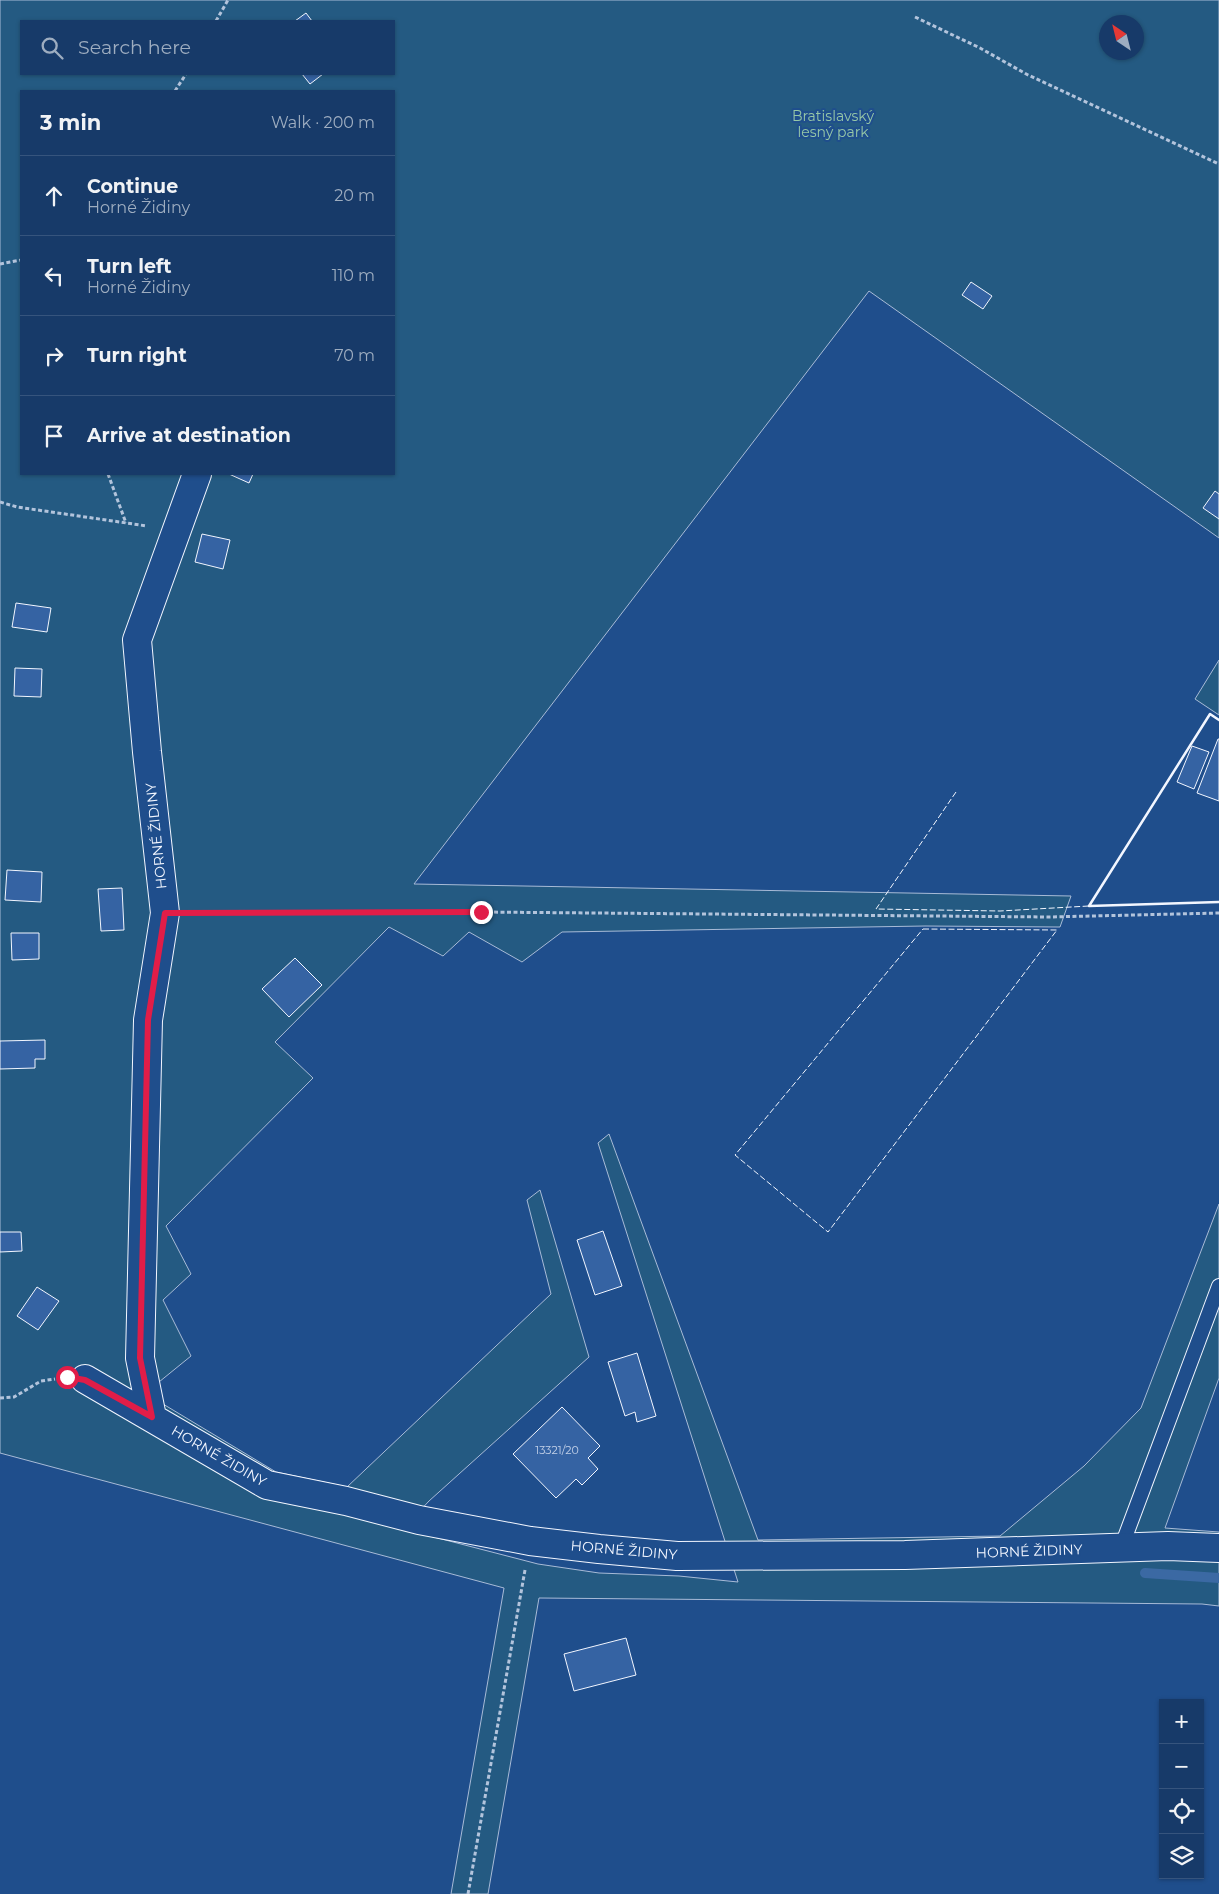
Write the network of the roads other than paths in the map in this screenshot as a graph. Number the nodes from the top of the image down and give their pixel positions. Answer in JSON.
{"nodes":[{"id":1,"x":197,"y":475,"type":"edge"},
{"id":2,"x":1219,"y":1286,"type":"edge"},
{"id":3,"x":85,"y":1380,"type":"road end"},
{"id":4,"x":152,"y":1417,"type":"junction"},
{"id":5,"x":1121,"y":1548,"type":"junction"},
{"id":6,"x":1219,"y":1548,"type":"edge"}],
"edges":[{"from":1,"to":4,"type":"street","name":"HORNÉ ŽIDINY"},
{"from":2,"to":5,"type":"lane"},
{"from":3,"to":4,"type":"street","name":"HORNÉ ŽIDINY"},
{"from":4,"to":5,"type":"street","name":"HORNÉ ŽIDINY"},
{"from":5,"to":6,"type":"street","name":"HORNÉ ŽIDINY"}]}
